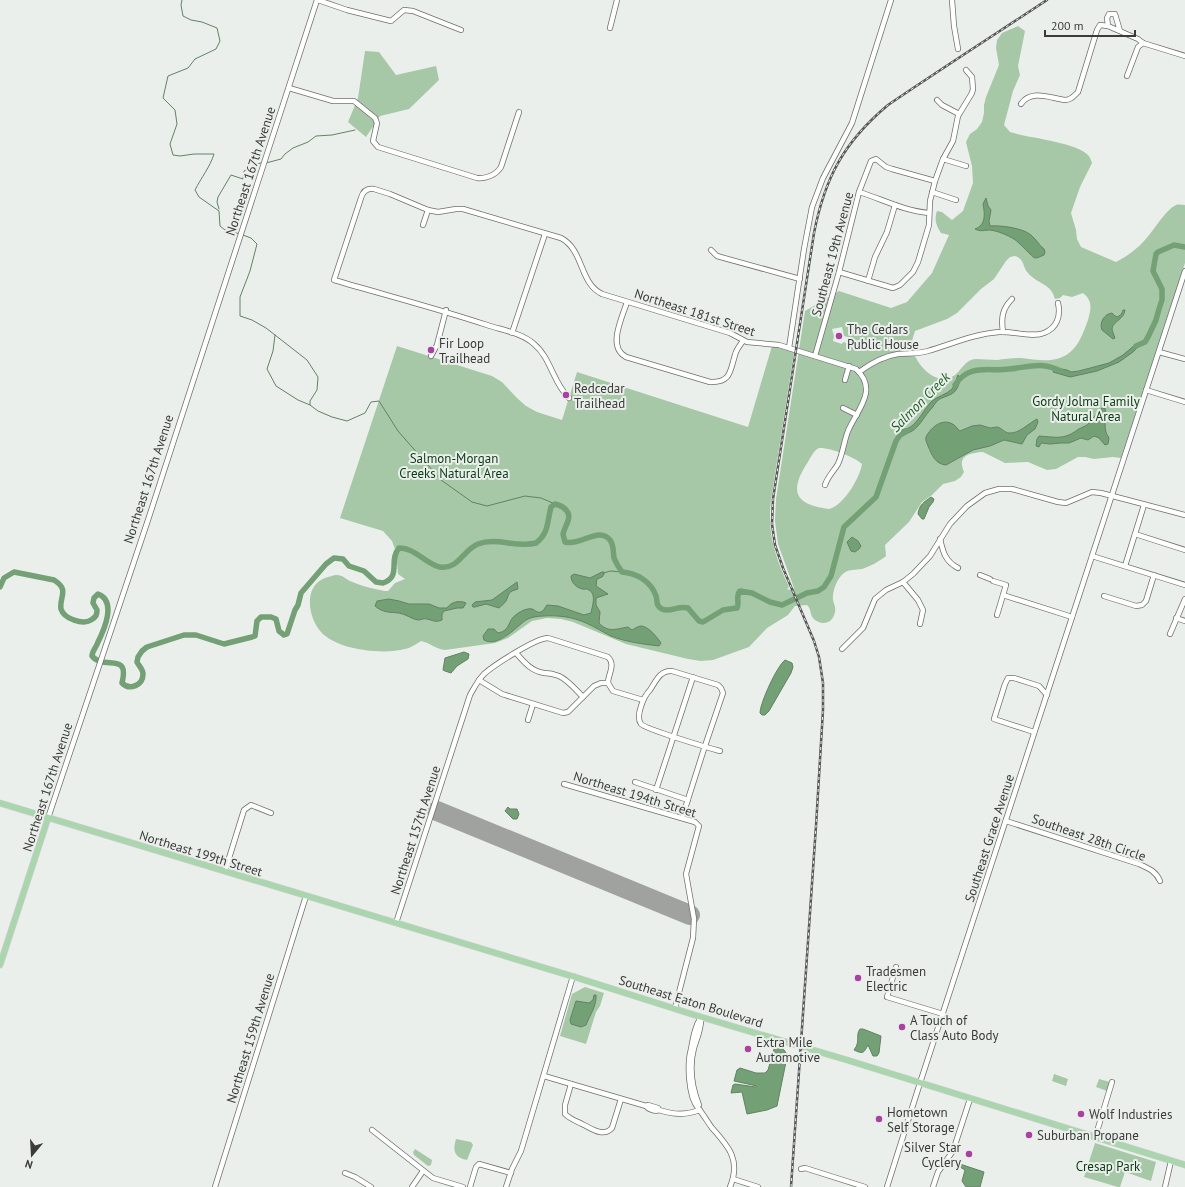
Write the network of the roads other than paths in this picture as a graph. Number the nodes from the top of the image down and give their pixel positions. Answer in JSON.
{"nodes":[{"id":1,"x":318,"y":0,"type":"edge"},
{"id":2,"x":617,"y":0,"type":"edge"},
{"id":3,"x":891,"y":0,"type":"edge"},
{"id":4,"x":952,"y":0,"type":"edge"},
{"id":5,"x":1108,"y":26,"type":"junction"},
{"id":6,"x":610,"y":28,"type":"dead end"},
{"id":7,"x":461,"y":30,"type":"dead end"},
{"id":8,"x":1120,"y":31,"type":"junction"},
{"id":9,"x":1143,"y":43,"type":"junction"},
{"id":10,"x":958,"y":49,"type":"dead end"},
{"id":11,"x":1185,"y":56,"type":"edge"},
{"id":12,"x":966,"y":70,"type":"dead end"},
{"id":13,"x":1127,"y":76,"type":"dead end"},
{"id":14,"x":289,"y":88,"type":"junction"},
{"id":15,"x":937,"y":100,"type":"dead end"},
{"id":16,"x":1021,"y":104,"type":"dead end"},
{"id":17,"x":519,"y":112,"type":"dead end"},
{"id":18,"x":959,"y":114,"type":"junction"},
{"id":19,"x":943,"y":159,"type":"junction"},
{"id":20,"x":966,"y":166,"type":"dead end"},
{"id":21,"x":936,"y":181,"type":"junction"},
{"id":22,"x":859,"y":192,"type":"junction"},
{"id":23,"x":932,"y":192,"type":"junction"},
{"id":24,"x":956,"y":200,"type":"dead end"},
{"id":25,"x":895,"y":205,"type":"junction"},
{"id":26,"x":428,"y":210,"type":"junction"},
{"id":27,"x":929,"y":213,"type":"junction"},
{"id":28,"x":423,"y":225,"type":"dead end"},
{"id":29,"x":546,"y":234,"type":"junction"},
{"id":30,"x":711,"y":250,"type":"dead end"},
{"id":31,"x":1185,"y":271,"type":"edge"},
{"id":32,"x":839,"y":272,"type":"junction"},
{"id":33,"x":800,"y":279,"type":"junction"},
{"id":34,"x":868,"y":281,"type":"junction"},
{"id":35,"x":1012,"y":299,"type":"dead end"},
{"id":36,"x":627,"y":302,"type":"junction"},
{"id":37,"x":1058,"y":303,"type":"dead end"},
{"id":38,"x":445,"y":311,"type":"junction"},
{"id":39,"x":1003,"y":332,"type":"junction"},
{"id":40,"x":512,"y":333,"type":"junction"},
{"id":41,"x":743,"y":341,"type":"junction"},
{"id":42,"x":788,"y":348,"type":"junction"},
{"id":43,"x":1159,"y":352,"type":"junction"},
{"id":44,"x":431,"y":356,"type":"dead end"},
{"id":45,"x":815,"y":356,"type":"junction"},
{"id":46,"x":1185,"y":359,"type":"edge"},
{"id":47,"x":849,"y":366,"type":"junction"},
{"id":48,"x":859,"y":372,"type":"junction"},
{"id":49,"x":845,"y":380,"type":"dead end"},
{"id":50,"x":1146,"y":390,"type":"junction"},
{"id":51,"x":569,"y":398,"type":"dead end"},
{"id":52,"x":1185,"y":402,"type":"edge"},
{"id":53,"x":843,"y":408,"type":"dead end"},
{"id":54,"x":857,"y":415,"type":"junction"},
{"id":55,"x":825,"y":485,"type":"dead end"},
{"id":56,"x":1112,"y":496,"type":"junction"},
{"id":57,"x":1144,"y":505,"type":"junction"},
{"id":58,"x":1185,"y":515,"type":"edge"},
{"id":59,"x":1135,"y":534,"type":"junction"},
{"id":60,"x":940,"y":539,"type":"junction"},
{"id":61,"x":1185,"y":550,"type":"edge"},
{"id":62,"x":1092,"y":556,"type":"junction"},
{"id":63,"x":1125,"y":566,"type":"junction"},
{"id":64,"x":958,"y":568,"type":"dead end"},
{"id":65,"x":980,"y":575,"type":"dead end"},
{"id":66,"x":1154,"y":575,"type":"junction"},
{"id":67,"x":903,"y":582,"type":"junction"},
{"id":68,"x":1185,"y":585,"type":"edge"},
{"id":69,"x":1003,"y":595,"type":"junction"},
{"id":70,"x":1104,"y":596,"type":"dead end"},
{"id":71,"x":1185,"y":600,"type":"edge"},
{"id":72,"x":997,"y":615,"type":"dead end"},
{"id":73,"x":1072,"y":617,"type":"junction"},
{"id":74,"x":1176,"y":618,"type":"junction"},
{"id":75,"x":1185,"y":621,"type":"edge"},
{"id":76,"x":920,"y":624,"type":"dead end"},
{"id":77,"x":1170,"y":634,"type":"dead end"},
{"id":78,"x":842,"y":649,"type":"dead end"},
{"id":79,"x":516,"y":653,"type":"junction"},
{"id":80,"x":693,"y":677,"type":"junction"},
{"id":81,"x":479,"y":680,"type":"junction"},
{"id":82,"x":1051,"y":682,"type":"junction"},
{"id":83,"x":608,"y":683,"type":"junction"},
{"id":84,"x":1039,"y":686,"type":"junction"},
{"id":85,"x":1047,"y":695,"type":"junction"},
{"id":86,"x":583,"y":697,"type":"junction"},
{"id":87,"x":643,"y":700,"type":"junction"},
{"id":88,"x":533,"y":704,"type":"junction"},
{"id":89,"x":528,"y":720,"type":"dead end"},
{"id":90,"x":1034,"y":732,"type":"junction"},
{"id":91,"x":674,"y":737,"type":"junction"},
{"id":92,"x":705,"y":747,"type":"junction"},
{"id":93,"x":720,"y":751,"type":"dead end"},
{"id":94,"x":635,"y":782,"type":"dead end"},
{"id":95,"x":564,"y":784,"type":"dead end"},
{"id":96,"x":656,"y":790,"type":"junction"},
{"id":97,"x":688,"y":800,"type":"junction"},
{"id":98,"x":0,"y":803,"type":"edge"},
{"id":99,"x":271,"y":813,"type":"dead end"},
{"id":100,"x":683,"y":815,"type":"dead end"},
{"id":101,"x":48,"y":818,"type":"junction"},
{"id":102,"x":1006,"y":821,"type":"junction"},
{"id":103,"x":225,"y":871,"type":"junction"},
{"id":104,"x":1160,"y":881,"type":"dead end"},
{"id":105,"x":306,"y":896,"type":"junction"},
{"id":106,"x":396,"y":923,"type":"junction"},
{"id":107,"x":0,"y":965,"type":"edge"},
{"id":108,"x":896,"y":967,"type":"dead end"},
{"id":109,"x":573,"y":976,"type":"junction"},
{"id":110,"x":675,"y":1008,"type":"junction"},
{"id":111,"x":943,"y":1014,"type":"junction"},
{"id":112,"x":701,"y":1017,"type":"junction"},
{"id":113,"x":544,"y":1076,"type":"junction"},
{"id":114,"x":1112,"y":1082,"type":"dead end"},
{"id":115,"x":571,"y":1084,"type":"junction"},
{"id":116,"x":920,"y":1084,"type":"junction"},
{"id":117,"x":621,"y":1099,"type":"junction"},
{"id":118,"x":970,"y":1099,"type":"junction"},
{"id":119,"x":700,"y":1110,"type":"junction"},
{"id":120,"x":372,"y":1130,"type":"dead end"},
{"id":121,"x":1095,"y":1138,"type":"junction"},
{"id":122,"x":1172,"y":1161,"type":"junction"},
{"id":123,"x":1185,"y":1165,"type":"edge"},
{"id":124,"x":801,"y":1169,"type":"dead end"},
{"id":125,"x":423,"y":1171,"type":"junction"},
{"id":126,"x":345,"y":1173,"type":"dead end"},
{"id":127,"x":510,"y":1173,"type":"junction"},
{"id":128,"x":733,"y":1179,"type":"junction"},
{"id":129,"x":215,"y":1187,"type":"edge"},
{"id":130,"x":371,"y":1187,"type":"edge"},
{"id":131,"x":412,"y":1187,"type":"edge"},
{"id":132,"x":463,"y":1187,"type":"edge"},
{"id":133,"x":470,"y":1187,"type":"edge"},
{"id":134,"x":506,"y":1187,"type":"edge"},
{"id":135,"x":730,"y":1187,"type":"edge"},
{"id":136,"x":758,"y":1187,"type":"edge"},
{"id":137,"x":865,"y":1187,"type":"edge"},
{"id":138,"x":887,"y":1187,"type":"edge"},
{"id":139,"x":932,"y":1187,"type":"edge"},
{"id":140,"x":1165,"y":1187,"type":"edge"}],
"edges":[{"from":1,"to":7,"type":"street"},
{"from":1,"to":14,"type":"street","name":"Northeast 167th Avenue"},
{"from":2,"to":6,"type":"street"},
{"from":3,"to":33,"type":"street"},
{"from":4,"to":10,"type":"street"},
{"from":5,"to":8,"type":"street"},
{"from":5,"to":8,"type":"street"},
{"from":5,"to":16,"type":"street"},
{"from":8,"to":9,"type":"street"},
{"from":9,"to":11,"type":"street"},
{"from":9,"to":13,"type":"street"},
{"from":12,"to":18,"type":"street"},
{"from":14,"to":17,"type":"street"},
{"from":14,"to":101,"type":"street","name":"Northeast 167th Avenue"},
{"from":15,"to":18,"type":"street"},
{"from":18,"to":19,"type":"street"},
{"from":19,"to":20,"type":"street"},
{"from":19,"to":21,"type":"street"},
{"from":21,"to":22,"type":"street","name":"Southeast 19th Avenue"},
{"from":21,"to":23,"type":"street"},
{"from":22,"to":25,"type":"street"},
{"from":22,"to":32,"type":"street","name":"Southeast 19th Avenue"},
{"from":23,"to":24,"type":"street"},
{"from":23,"to":27,"type":"street"},
{"from":25,"to":27,"type":"street"},
{"from":25,"to":34,"type":"street"},
{"from":26,"to":28,"type":"street"},
{"from":26,"to":29,"type":"street","name":"Northeast 181st Street"},
{"from":26,"to":38,"type":"street"},
{"from":27,"to":34,"type":"street"},
{"from":29,"to":36,"type":"street","name":"Northeast 181st Street"},
{"from":29,"to":40,"type":"street"},
{"from":30,"to":33,"type":"street"},
{"from":31,"to":43,"type":"street","name":"Southeast Grace Avenue"},
{"from":32,"to":34,"type":"street"},
{"from":32,"to":45,"type":"street","name":"Southeast 19th Avenue"},
{"from":33,"to":42,"type":"street"},
{"from":35,"to":39,"type":"street"},
{"from":36,"to":41,"type":"street","name":"Northeast 181st Street"},
{"from":36,"to":41,"type":"street"},
{"from":37,"to":39,"type":"street"},
{"from":38,"to":40,"type":"street"},
{"from":38,"to":44,"type":"street"},
{"from":39,"to":48,"type":"street"},
{"from":40,"to":51,"type":"street"},
{"from":41,"to":42,"type":"street","name":"Northeast 181st Street"},
{"from":42,"to":45,"type":"street","name":"Northeast 181st Street"},
{"from":43,"to":46,"type":"street"},
{"from":43,"to":50,"type":"street","name":"Southeast Grace Avenue"},
{"from":45,"to":47,"type":"street","name":"Northeast 181st Street"},
{"from":47,"to":48,"type":"street","name":"Northeast 181st Street"},
{"from":47,"to":49,"type":"street"},
{"from":48,"to":54,"type":"street"},
{"from":50,"to":52,"type":"street"},
{"from":50,"to":56,"type":"street","name":"Southeast Grace Avenue"},
{"from":53,"to":54,"type":"street"},
{"from":54,"to":55,"type":"street"},
{"from":56,"to":57,"type":"street"},
{"from":56,"to":60,"type":"street"},
{"from":56,"to":62,"type":"street","name":"Southeast Grace Avenue"},
{"from":57,"to":58,"type":"street"},
{"from":57,"to":59,"type":"street"},
{"from":59,"to":61,"type":"street"},
{"from":59,"to":63,"type":"street"},
{"from":60,"to":64,"type":"street"},
{"from":60,"to":67,"type":"street"},
{"from":62,"to":63,"type":"street"},
{"from":62,"to":73,"type":"street","name":"Southeast Grace Avenue"},
{"from":63,"to":66,"type":"street"},
{"from":65,"to":69,"type":"street"},
{"from":66,"to":68,"type":"street"},
{"from":66,"to":70,"type":"street"},
{"from":67,"to":76,"type":"street"},
{"from":67,"to":78,"type":"street"},
{"from":69,"to":72,"type":"street"},
{"from":69,"to":73,"type":"street"},
{"from":71,"to":74,"type":"street"},
{"from":73,"to":82,"type":"street","name":"Southeast Grace Avenue"},
{"from":74,"to":75,"type":"street"},
{"from":74,"to":77,"type":"street"},
{"from":79,"to":81,"type":"street"},
{"from":79,"to":83,"type":"street"},
{"from":79,"to":86,"type":"street"},
{"from":80,"to":87,"type":"street"},
{"from":80,"to":91,"type":"street"},
{"from":80,"to":92,"type":"street"},
{"from":81,"to":88,"type":"street"},
{"from":81,"to":106,"type":"street","name":"Northeast 157th Avenue"},
{"from":82,"to":84,"type":"street"},
{"from":82,"to":85,"type":"street","name":"Southeast Grace Avenue"},
{"from":83,"to":86,"type":"street"},
{"from":83,"to":87,"type":"street"},
{"from":84,"to":85,"type":"street"},
{"from":84,"to":90,"type":"street"},
{"from":85,"to":90,"type":"street","name":"Southeast Grace Avenue"},
{"from":86,"to":88,"type":"street"},
{"from":87,"to":91,"type":"street"},
{"from":88,"to":89,"type":"street"},
{"from":90,"to":102,"type":"street","name":"Southeast Grace Avenue"},
{"from":91,"to":92,"type":"street"},
{"from":91,"to":96,"type":"street"},
{"from":92,"to":93,"type":"street"},
{"from":92,"to":97,"type":"street"},
{"from":94,"to":96,"type":"street"},
{"from":95,"to":110,"type":"street","name":"Northeast 194th Street"},
{"from":96,"to":97,"type":"street"},
{"from":97,"to":100,"type":"street"},
{"from":98,"to":101,"type":"main road","name":"Northeast 199th Street"},
{"from":99,"to":103,"type":"street"},
{"from":101,"to":103,"type":"main road","name":"Northeast 199th Street"},
{"from":101,"to":107,"type":"main road","name":"Northeast 167th Avenue"},
{"from":102,"to":104,"type":"street","name":"Southeast 28th Circle"},
{"from":102,"to":111,"type":"street","name":"Southeast Grace Avenue"},
{"from":103,"to":105,"type":"main road","name":"Northeast 199th Street"},
{"from":105,"to":106,"type":"main road","name":"Northeast 199th Street"},
{"from":105,"to":129,"type":"street","name":"Northeast 159th Avenue"},
{"from":106,"to":109,"type":"main road","name":"Southeast Eaton Boulevard"},
{"from":108,"to":111,"type":"street"},
{"from":109,"to":110,"type":"main road","name":"Southeast Eaton Boulevard"},
{"from":109,"to":113,"type":"street"},
{"from":110,"to":112,"type":"main road","name":"Southeast Eaton Boulevard"},
{"from":111,"to":116,"type":"street","name":"Southeast Grace Avenue"},
{"from":112,"to":116,"type":"main road","name":"Southeast Eaton Boulevard"},
{"from":112,"to":119,"type":"street"},
{"from":113,"to":115,"type":"street"},
{"from":113,"to":127,"type":"street"},
{"from":114,"to":121,"type":"street"},
{"from":115,"to":117,"type":"street"},
{"from":115,"to":117,"type":"street"},
{"from":116,"to":118,"type":"main road","name":"Southeast Eaton Boulevard"},
{"from":116,"to":138,"type":"street","name":"Southeast Grace Avenue"},
{"from":117,"to":119,"type":"street"},
{"from":118,"to":121,"type":"main road","name":"Southeast Eaton Boulevard"},
{"from":118,"to":139,"type":"street"},
{"from":119,"to":128,"type":"street"},
{"from":120,"to":125,"type":"street"},
{"from":121,"to":122,"type":"main road","name":"Southeast Eaton Boulevard"},
{"from":122,"to":123,"type":"main road","name":"Southeast Eaton Boulevard"},
{"from":122,"to":140,"type":"street"},
{"from":124,"to":137,"type":"street"},
{"from":125,"to":131,"type":"street"},
{"from":125,"to":132,"type":"street"},
{"from":126,"to":130,"type":"street"},
{"from":127,"to":133,"type":"street"},
{"from":127,"to":134,"type":"street"},
{"from":128,"to":135,"type":"street"},
{"from":128,"to":136,"type":"street"}]}
